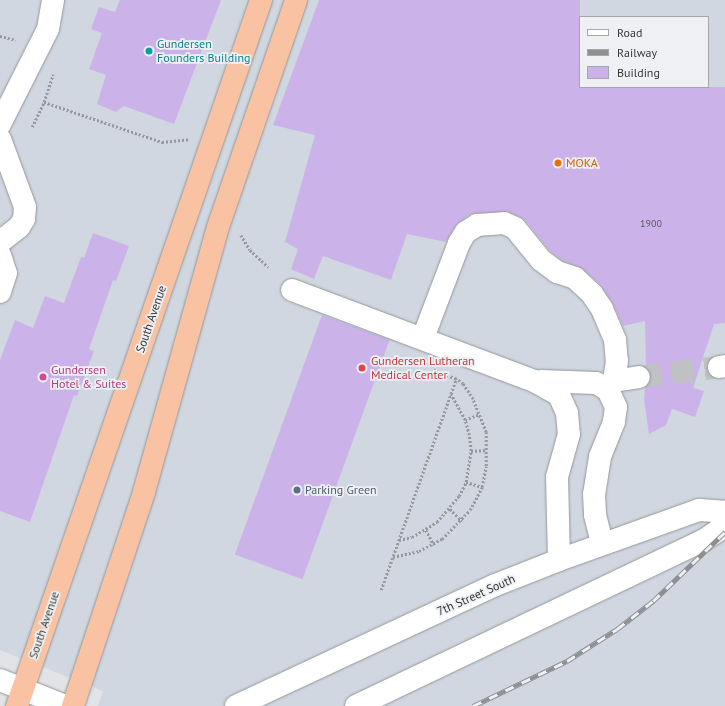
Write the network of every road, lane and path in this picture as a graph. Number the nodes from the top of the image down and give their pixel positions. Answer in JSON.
{"nodes":[{"id":1,"x":53,"y":0,"type":"edge"},
{"id":2,"x":261,"y":0,"type":"edge"},
{"id":3,"x":296,"y":0,"type":"edge"},
{"id":4,"x":0,"y":36,"type":"edge"},
{"id":5,"x":19,"y":40,"type":"dead end"},
{"id":6,"x":44,"y":102,"type":"dead end"},
{"id":7,"x":0,"y":124,"type":"edge"},
{"id":8,"x":0,"y":139,"type":"edge"},
{"id":9,"x":190,"y":139,"type":"dead end"},
{"id":10,"x":238,"y":230,"type":"dead end"},
{"id":11,"x":3,"y":245,"type":"edge"},
{"id":12,"x":268,"y":267,"type":"dead end"},
{"id":13,"x":292,"y":290,"type":"dead end"},
{"id":14,"x":0,"y":292,"type":"edge"},
{"id":15,"x":423,"y":338,"type":"junction"},
{"id":16,"x":435,"y":371,"type":"dead end"},
{"id":17,"x":639,"y":377,"type":"tunnel mouth"},
{"id":18,"x":456,"y":379,"type":"junction"},
{"id":19,"x":534,"y":381,"type":"junction"},
{"id":20,"x":611,"y":386,"type":"junction"},
{"id":21,"x":451,"y":395,"type":"junction"},
{"id":22,"x":480,"y":414,"type":"junction"},
{"id":23,"x":465,"y":420,"type":"junction"},
{"id":24,"x":487,"y":450,"type":"junction"},
{"id":25,"x":471,"y":451,"type":"junction"},
{"id":26,"x":466,"y":482,"type":"junction"},
{"id":27,"x":482,"y":487,"type":"junction"},
{"id":28,"x":450,"y":509,"type":"junction"},
{"id":29,"x":725,"y":512,"type":"edge"},
{"id":30,"x":462,"y":521,"type":"junction"},
{"id":31,"x":725,"y":526,"type":"edge"},
{"id":32,"x":426,"y":530,"type":"junction"},
{"id":33,"x":398,"y":540,"type":"junction"},
{"id":34,"x":602,"y":542,"type":"junction"},
{"id":35,"x":434,"y":545,"type":"junction"},
{"id":36,"x":392,"y":557,"type":"junction"},
{"id":37,"x":559,"y":560,"type":"junction"},
{"id":38,"x":381,"y":590,"type":"dead end"},
{"id":39,"x":0,"y":680,"type":"edge"},
{"id":40,"x":19,"y":698,"type":"edge"},
{"id":41,"x":65,"y":706,"type":"edge"},
{"id":42,"x":73,"y":706,"type":"edge"},
{"id":43,"x":236,"y":706,"type":"edge"},
{"id":44,"x":356,"y":706,"type":"edge"}],
"edges":[{"from":1,"to":7,"type":"street"},
{"from":2,"to":40,"type":"highway","name":"South Avenue"},
{"from":3,"to":42,"type":"highway"},
{"from":4,"to":5,"type":"path"},
{"from":6,"to":9,"type":"path"},
{"from":8,"to":11,"type":"street"},
{"from":10,"to":12,"type":"path"},
{"from":11,"to":14,"type":"street"},
{"from":13,"to":15,"type":"street"},
{"from":15,"to":19,"type":"street"},
{"from":15,"to":20,"type":"street"},
{"from":16,"to":18,"type":"path"},
{"from":17,"to":20,"type":"street"},
{"from":18,"to":21,"type":"path"},
{"from":18,"to":22,"type":"path"},
{"from":19,"to":20,"type":"street"},
{"from":19,"to":37,"type":"street"},
{"from":20,"to":34,"type":"street"},
{"from":21,"to":23,"type":"path"},
{"from":21,"to":33,"type":"path"},
{"from":22,"to":23,"type":"path"},
{"from":22,"to":24,"type":"path"},
{"from":23,"to":25,"type":"path"},
{"from":24,"to":25,"type":"path"},
{"from":24,"to":27,"type":"path"},
{"from":25,"to":26,"type":"path"},
{"from":26,"to":27,"type":"path"},
{"from":26,"to":28,"type":"path"},
{"from":27,"to":30,"type":"path"},
{"from":28,"to":30,"type":"path"},
{"from":28,"to":32,"type":"path"},
{"from":29,"to":34,"type":"street","name":"7th Street South"},
{"from":30,"to":35,"type":"path"},
{"from":31,"to":44,"type":"street"},
{"from":32,"to":33,"type":"path"},
{"from":32,"to":35,"type":"path"},
{"from":33,"to":36,"type":"path"},
{"from":34,"to":37,"type":"street","name":"7th Street South"},
{"from":35,"to":36,"type":"path"},
{"from":36,"to":38,"type":"path"},
{"from":37,"to":43,"type":"street","name":"7th Street South"},
{"from":39,"to":40,"type":"street"},
{"from":40,"to":41,"type":"street"}]}
